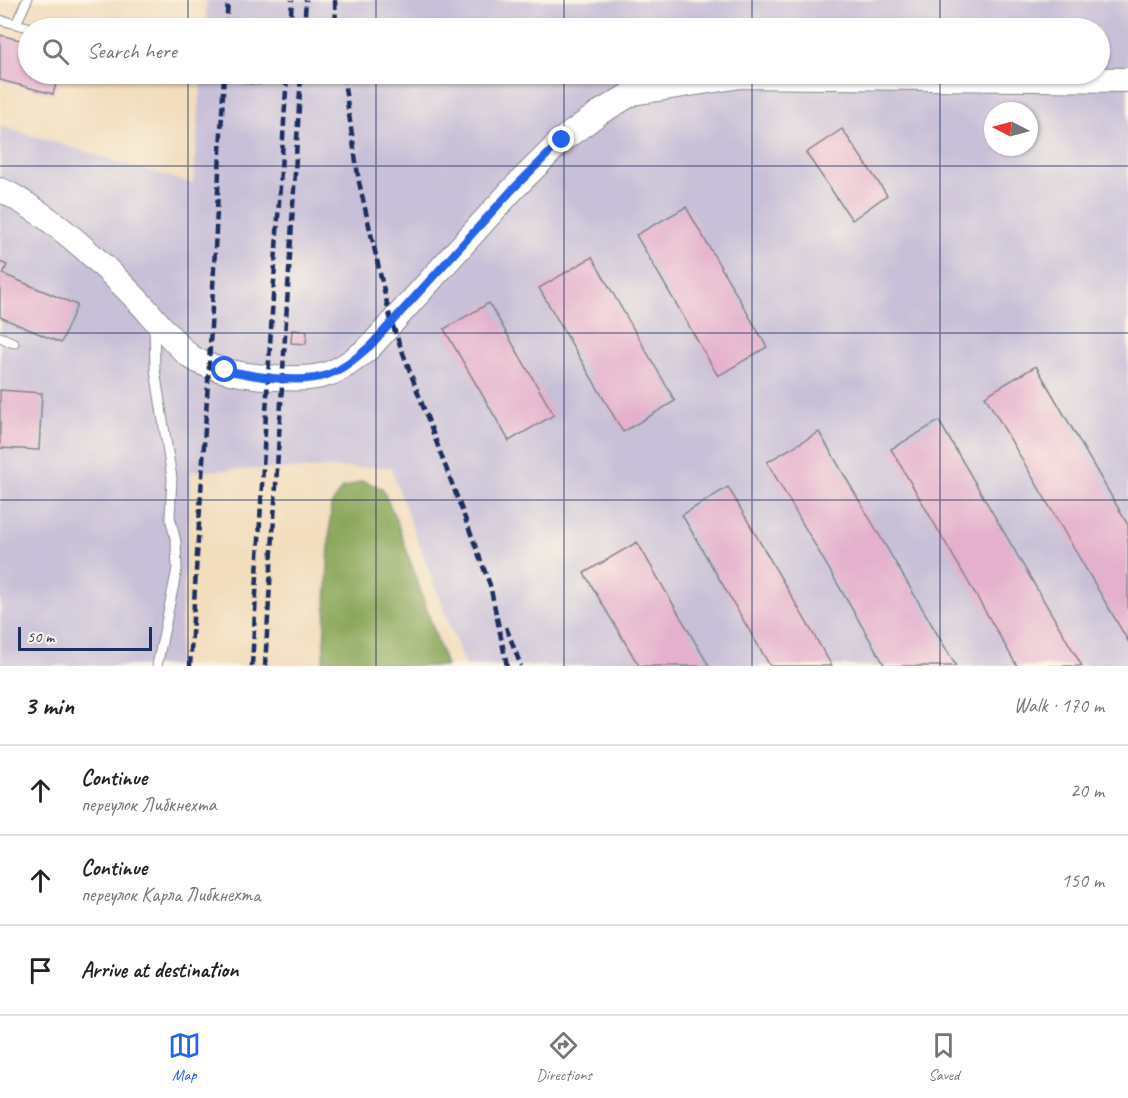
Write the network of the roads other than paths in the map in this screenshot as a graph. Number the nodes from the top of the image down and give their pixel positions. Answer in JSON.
{"nodes":[{"id":1,"x":27,"y":0,"type":"edge"},
{"id":2,"x":19,"y":18,"type":"edge"},
{"id":3,"x":0,"y":20,"type":"edge"},
{"id":4,"x":18,"y":20,"type":"edge"},
{"id":5,"x":16,"y":24,"type":"joint"},
{"id":6,"x":1110,"y":80,"type":"edge"},
{"id":7,"x":1128,"y":80,"type":"edge"},
{"id":8,"x":690,"y":84,"type":"edge"},
{"id":9,"x":0,"y":190,"type":"edge"},
{"id":10,"x":153,"y":318,"type":"junction"},
{"id":11,"x":0,"y":337,"type":"edge"},
{"id":12,"x":14,"y":343,"type":"dead end"},
{"id":13,"x":158,"y":666,"type":"edge"}],
"edges":[{"from":1,"to":2,"type":"lane"},
{"from":3,"to":5,"type":"lane"},
{"from":4,"to":5,"type":"lane"},
{"from":6,"to":7,"type":"main road"},
{"from":8,"to":10,"type":"main road"},
{"from":9,"to":10,"type":"main road"},
{"from":10,"to":13,"type":"lane"},
{"from":11,"to":12,"type":"lane"}]}
